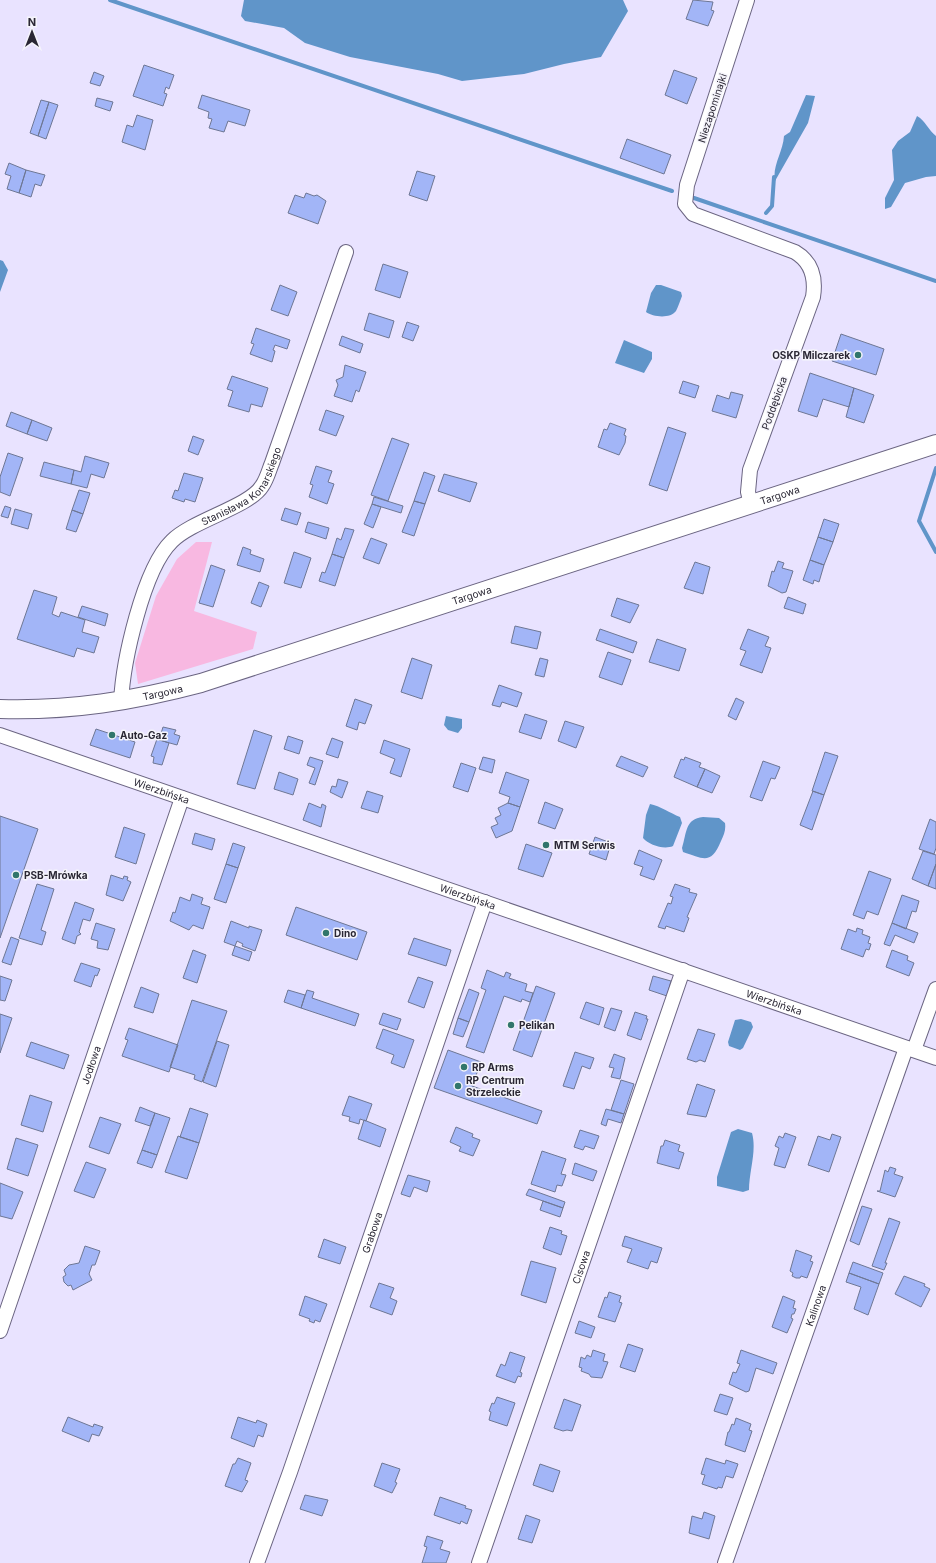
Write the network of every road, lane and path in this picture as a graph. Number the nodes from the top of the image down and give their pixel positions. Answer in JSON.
{"nodes":[{"id":1,"x":747,"y":0,"type":"edge"},
{"id":2,"x":693,"y":214,"type":"joint"},
{"id":3,"x":346,"y":252,"type":"dead end"},
{"id":4,"x":936,"y":444,"type":"edge"},
{"id":5,"x":751,"y":505,"type":"junction"},
{"id":6,"x":122,"y":702,"type":"junction"},
{"id":7,"x":0,"y":709,"type":"edge"},
{"id":8,"x":0,"y":735,"type":"edge"},
{"id":9,"x":182,"y":798,"type":"junction"},
{"id":10,"x":485,"y":902,"type":"junction"},
{"id":11,"x":683,"y":970,"type":"junction"},
{"id":12,"x":936,"y":989,"type":"edge"},
{"id":13,"x":910,"y":1049,"type":"junction"},
{"id":14,"x":936,"y":1058,"type":"edge"},
{"id":15,"x":0,"y":1331,"type":"edge"},
{"id":16,"x":257,"y":1563,"type":"edge"},
{"id":17,"x":479,"y":1563,"type":"edge"},
{"id":18,"x":725,"y":1563,"type":"edge"}],
"edges":[{"from":1,"to":2,"type":"street","name":"Niezapominajki"},
{"from":2,"to":5,"type":"street","name":"Poddębicka"},
{"from":3,"to":6,"type":"street","name":"Stanisława Konarskiego"},
{"from":4,"to":5,"type":"main road","name":"Targowa"},
{"from":5,"to":6,"type":"main road","name":"Targowa"},
{"from":6,"to":7,"type":"main road","name":"Targowa"},
{"from":8,"to":9,"type":"street","name":"Wierzbińska"},
{"from":9,"to":10,"type":"street","name":"Wierzbińska"},
{"from":9,"to":15,"type":"street","name":"Jodłowa"},
{"from":10,"to":11,"type":"street","name":"Wierzbińska"},
{"from":10,"to":16,"type":"street","name":"Grabowa"},
{"from":11,"to":13,"type":"street","name":"Wierzbińska"},
{"from":11,"to":17,"type":"street","name":"Cisowa"},
{"from":12,"to":13,"type":"street","name":"Kalinowa"},
{"from":13,"to":14,"type":"street","name":"Wierzbińska"},
{"from":13,"to":18,"type":"street","name":"Kalinowa"}]}
